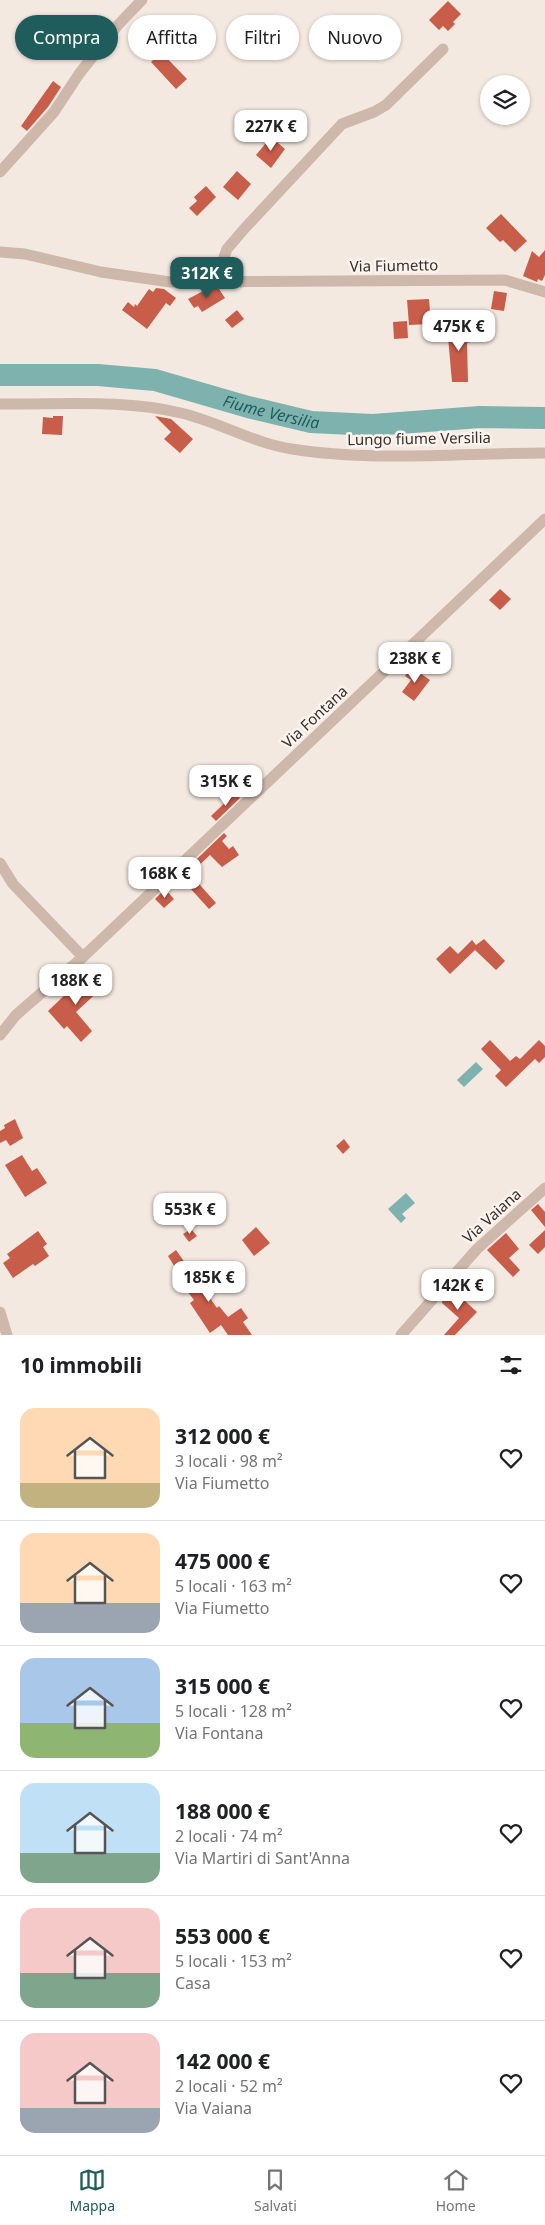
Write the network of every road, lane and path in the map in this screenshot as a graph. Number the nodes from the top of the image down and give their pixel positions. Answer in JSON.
{"nodes":[{"id":1,"x":142,"y":0,"type":"edge"},
{"id":2,"x":444,"y":49,"type":"dead end"},
{"id":3,"x":0,"y":172,"type":"edge"},
{"id":4,"x":0,"y":252,"type":"edge"},
{"id":5,"x":241,"y":282,"type":"junction"},
{"id":6,"x":545,"y":292,"type":"edge"},
{"id":7,"x":0,"y":404,"type":"edge"},
{"id":8,"x":545,"y":452,"type":"edge"},
{"id":9,"x":545,"y":519,"type":"edge"},
{"id":10,"x":0,"y":863,"type":"edge"},
{"id":11,"x":83,"y":957,"type":"junction"},
{"id":12,"x":0,"y":1034,"type":"edge"},
{"id":13,"x":545,"y":1188,"type":"edge"},
{"id":14,"x":0,"y":1312,"type":"edge"},
{"id":15,"x":7,"y":1335,"type":"edge"},
{"id":16,"x":401,"y":1335,"type":"edge"}],
"edges":[{"from":1,"to":3,"type":"street"},
{"from":2,"to":5,"type":"street"},
{"from":4,"to":5,"type":"street","name":"Via Fiumetto"},
{"from":5,"to":6,"type":"street","name":"Via Fiumetto"},
{"from":7,"to":8,"type":"street","name":"Lungo fiume Versilia"},
{"from":9,"to":11,"type":"street","name":"Via Fontana"},
{"from":10,"to":11,"type":"street"},
{"from":11,"to":12,"type":"street","name":"Via Fontana"},
{"from":13,"to":16,"type":"street","name":"Via Vaiana"},
{"from":14,"to":15,"type":"street"}]}
